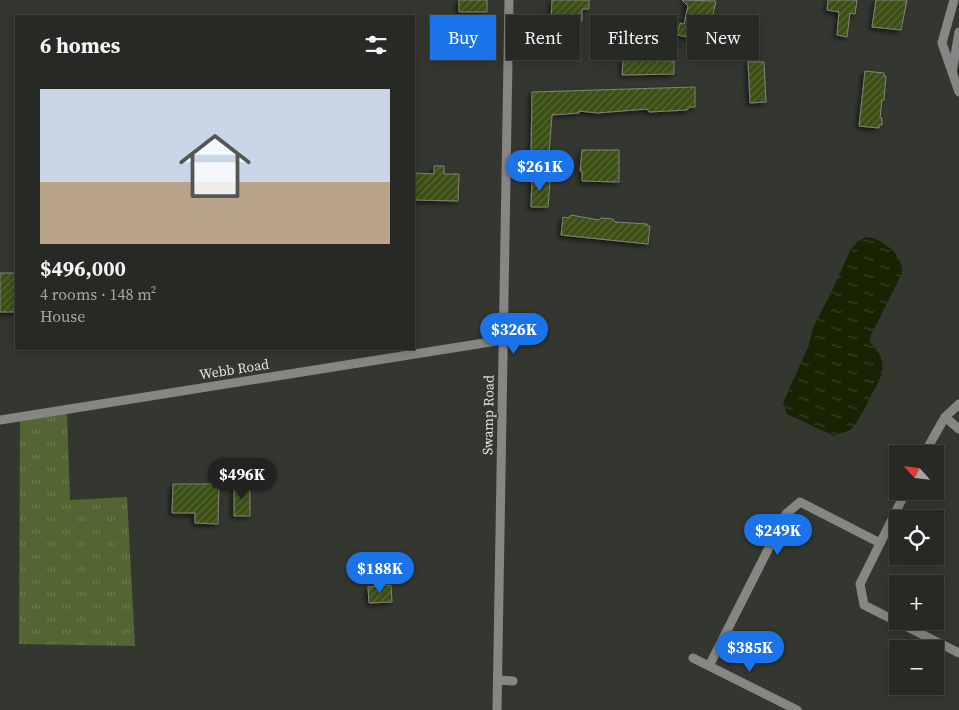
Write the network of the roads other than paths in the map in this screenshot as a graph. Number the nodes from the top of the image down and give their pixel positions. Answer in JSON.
{"nodes":[{"id":1,"x":510,"y":0,"type":"edge"},
{"id":2,"x":954,"y":0,"type":"edge"},
{"id":3,"x":959,"y":32,"type":"edge"},
{"id":4,"x":952,"y":75,"type":"junction"},
{"id":5,"x":959,"y":92,"type":"edge"},
{"id":6,"x":503,"y":340,"type":"junction"},
{"id":7,"x":959,"y":404,"type":"edge"},
{"id":8,"x":945,"y":417,"type":"junction"},
{"id":9,"x":0,"y":420,"type":"edge"},
{"id":10,"x":959,"y":429,"type":"edge"},
{"id":11,"x":929,"y":445,"type":"edge"},
{"id":12,"x":902,"y":500,"type":"edge"},
{"id":13,"x":880,"y":543,"type":"junction"},
{"id":14,"x":959,"y":653,"type":"edge"},
{"id":15,"x":693,"y":658,"type":"dead end"},
{"id":16,"x":709,"y":666,"type":"junction"},
{"id":17,"x":498,"y":680,"type":"junction"},
{"id":18,"x":513,"y":681,"type":"dead end"},
{"id":19,"x":497,"y":710,"type":"edge"},
{"id":20,"x":797,"y":710,"type":"edge"}],
"edges":[{"from":1,"to":6,"type":"street","name":"Swamp Road"},
{"from":2,"to":4,"type":"street"},
{"from":3,"to":4,"type":"street"},
{"from":4,"to":5,"type":"street"},
{"from":6,"to":9,"type":"street","name":"Webb Road"},
{"from":6,"to":17,"type":"street","name":"Swamp Road"},
{"from":7,"to":8,"type":"street"},
{"from":8,"to":10,"type":"street"},
{"from":8,"to":11,"type":"street"},
{"from":12,"to":13,"type":"street"},
{"from":13,"to":14,"type":"street"},
{"from":13,"to":16,"type":"street"},
{"from":15,"to":16,"type":"street"},
{"from":16,"to":20,"type":"street"},
{"from":17,"to":18,"type":"street"},
{"from":17,"to":19,"type":"street","name":"Swamp Road"}]}
